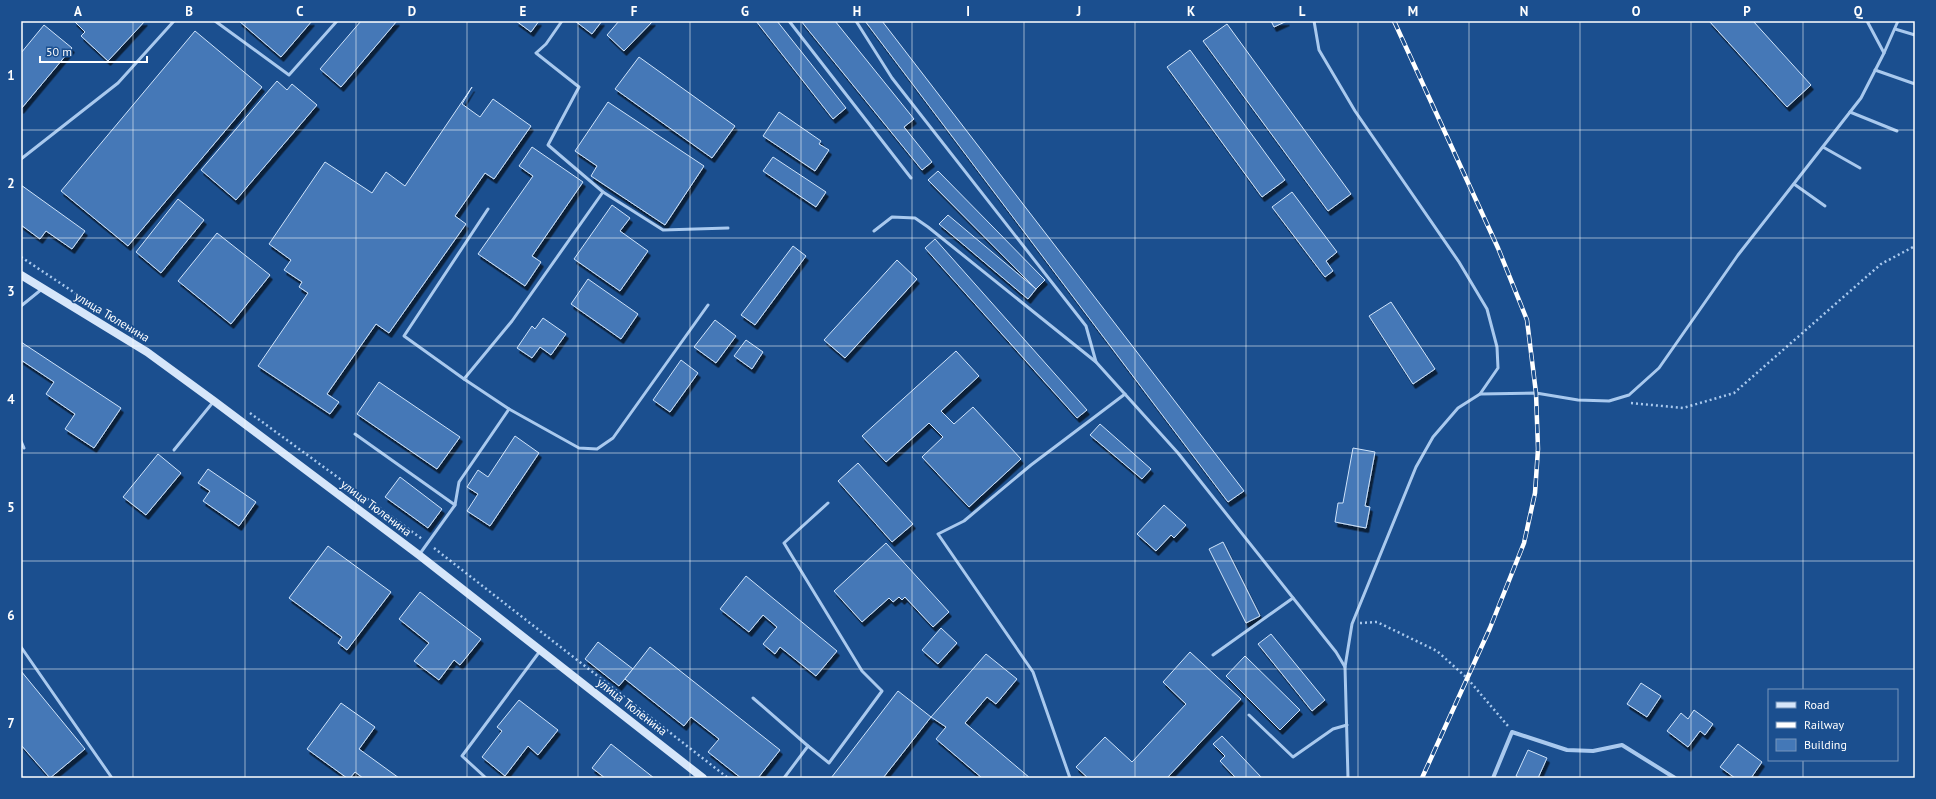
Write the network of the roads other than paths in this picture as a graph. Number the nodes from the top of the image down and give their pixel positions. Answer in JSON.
{"nodes":[{"id":1,"x":174,"y":21,"type":"edge"},
{"id":2,"x":215,"y":21,"type":"edge"},
{"id":3,"x":337,"y":21,"type":"edge"},
{"id":4,"x":562,"y":21,"type":"edge"},
{"id":5,"x":789,"y":21,"type":"edge"},
{"id":6,"x":856,"y":21,"type":"edge"},
{"id":7,"x":1314,"y":21,"type":"edge"},
{"id":8,"x":1867,"y":21,"type":"edge"},
{"id":9,"x":1898,"y":21,"type":"edge"},
{"id":10,"x":1895,"y":29,"type":"junction"},
{"id":11,"x":1915,"y":35,"type":"edge"},
{"id":12,"x":1884,"y":53,"type":"junction"},
{"id":13,"x":1875,"y":70,"type":"junction"},
{"id":14,"x":1915,"y":84,"type":"edge"},
{"id":15,"x":1850,"y":112,"type":"junction"},
{"id":16,"x":1897,"y":131,"type":"dead end"},
{"id":17,"x":1823,"y":146,"type":"junction"},
{"id":18,"x":21,"y":160,"type":"edge"},
{"id":19,"x":1860,"y":168,"type":"dead end"},
{"id":20,"x":911,"y":178,"type":"dead end"},
{"id":21,"x":1794,"y":184,"type":"junction"},
{"id":22,"x":603,"y":192,"type":"junction"},
{"id":23,"x":1825,"y":206,"type":"dead end"},
{"id":24,"x":488,"y":209,"type":"dead end"},
{"id":25,"x":728,"y":228,"type":"dead end"},
{"id":26,"x":874,"y":231,"type":"dead end"},
{"id":27,"x":21,"y":275,"type":"edge"},
{"id":28,"x":42,"y":289,"type":"junction"},
{"id":29,"x":708,"y":304,"type":"dead end"},
{"id":30,"x":21,"y":306,"type":"edge"},
{"id":31,"x":1096,"y":362,"type":"junction"},
{"id":32,"x":464,"y":379,"type":"junction"},
{"id":33,"x":1125,"y":394,"type":"junction"},
{"id":34,"x":1480,"y":394,"type":"junction"},
{"id":35,"x":214,"y":401,"type":"junction"},
{"id":36,"x":509,"y":409,"type":"junction"},
{"id":37,"x":355,"y":434,"type":"dead end"},
{"id":38,"x":21,"y":441,"type":"edge"},
{"id":39,"x":24,"y":448,"type":"dead end"},
{"id":40,"x":174,"y":450,"type":"dead end"},
{"id":41,"x":828,"y":503,"type":"dead end"},
{"id":42,"x":455,"y":505,"type":"junction"},
{"id":43,"x":419,"y":555,"type":"junction"},
{"id":44,"x":1293,"y":598,"type":"junction"},
{"id":45,"x":21,"y":647,"type":"edge"},
{"id":46,"x":541,"y":650,"type":"junction"},
{"id":47,"x":1213,"y":655,"type":"dead end"},
{"id":48,"x":1345,"y":667,"type":"junction"},
{"id":49,"x":753,"y":698,"type":"dead end"},
{"id":50,"x":1249,"y":715,"type":"dead end"},
{"id":51,"x":1347,"y":725,"type":"junction"},
{"id":52,"x":808,"y":746,"type":"junction"},
{"id":53,"x":112,"y":778,"type":"edge"},
{"id":54,"x":486,"y":778,"type":"edge"},
{"id":55,"x":703,"y":778,"type":"edge"},
{"id":56,"x":784,"y":778,"type":"edge"},
{"id":57,"x":1070,"y":778,"type":"edge"},
{"id":58,"x":1348,"y":778,"type":"edge"},
{"id":59,"x":1493,"y":778,"type":"edge"},
{"id":60,"x":1675,"y":778,"type":"edge"}],
"edges":[{"from":1,"to":18,"type":"lane"},
{"from":2,"to":3,"type":"lane"},
{"from":4,"to":22,"type":"lane"},
{"from":5,"to":20,"type":"lane"},
{"from":6,"to":31,"type":"lane"},
{"from":7,"to":34,"type":"lane"},
{"from":8,"to":12,"type":"lane"},
{"from":9,"to":10,"type":"lane"},
{"from":10,"to":11,"type":"lane"},
{"from":10,"to":12,"type":"lane"},
{"from":12,"to":13,"type":"lane"},
{"from":13,"to":14,"type":"lane"},
{"from":13,"to":15,"type":"lane"},
{"from":15,"to":16,"type":"lane"},
{"from":15,"to":17,"type":"lane"},
{"from":17,"to":19,"type":"lane"},
{"from":17,"to":21,"type":"lane"},
{"from":21,"to":23,"type":"lane"},
{"from":21,"to":34,"type":"lane"},
{"from":22,"to":25,"type":"lane"},
{"from":22,"to":32,"type":"lane"},
{"from":24,"to":32,"type":"lane"},
{"from":26,"to":31,"type":"lane"},
{"from":27,"to":28,"type":"main road","name":"улица Тюленина"},
{"from":28,"to":30,"type":"lane"},
{"from":28,"to":35,"type":"main road","name":"улица Тюленина"},
{"from":29,"to":36,"type":"lane"},
{"from":31,"to":33,"type":"lane"},
{"from":32,"to":36,"type":"lane"},
{"from":33,"to":44,"type":"lane"},
{"from":33,"to":57,"type":"lane"},
{"from":34,"to":48,"type":"lane"},
{"from":35,"to":40,"type":"lane"},
{"from":35,"to":43,"type":"main road","name":"улица Тюленина"},
{"from":36,"to":42,"type":"lane"},
{"from":37,"to":42,"type":"lane"},
{"from":38,"to":39,"type":"lane"},
{"from":41,"to":52,"type":"lane"},
{"from":42,"to":43,"type":"lane"},
{"from":43,"to":46,"type":"main road","name":"улица Тюленина"},
{"from":44,"to":47,"type":"lane"},
{"from":44,"to":48,"type":"lane"},
{"from":45,"to":53,"type":"lane"},
{"from":46,"to":54,"type":"lane"},
{"from":46,"to":55,"type":"main road","name":"улица Тюленина"},
{"from":48,"to":51,"type":"lane"},
{"from":49,"to":52,"type":"lane"},
{"from":50,"to":51,"type":"lane"},
{"from":51,"to":58,"type":"lane"},
{"from":52,"to":56,"type":"lane"},
{"from":59,"to":60,"type":"street"}]}
